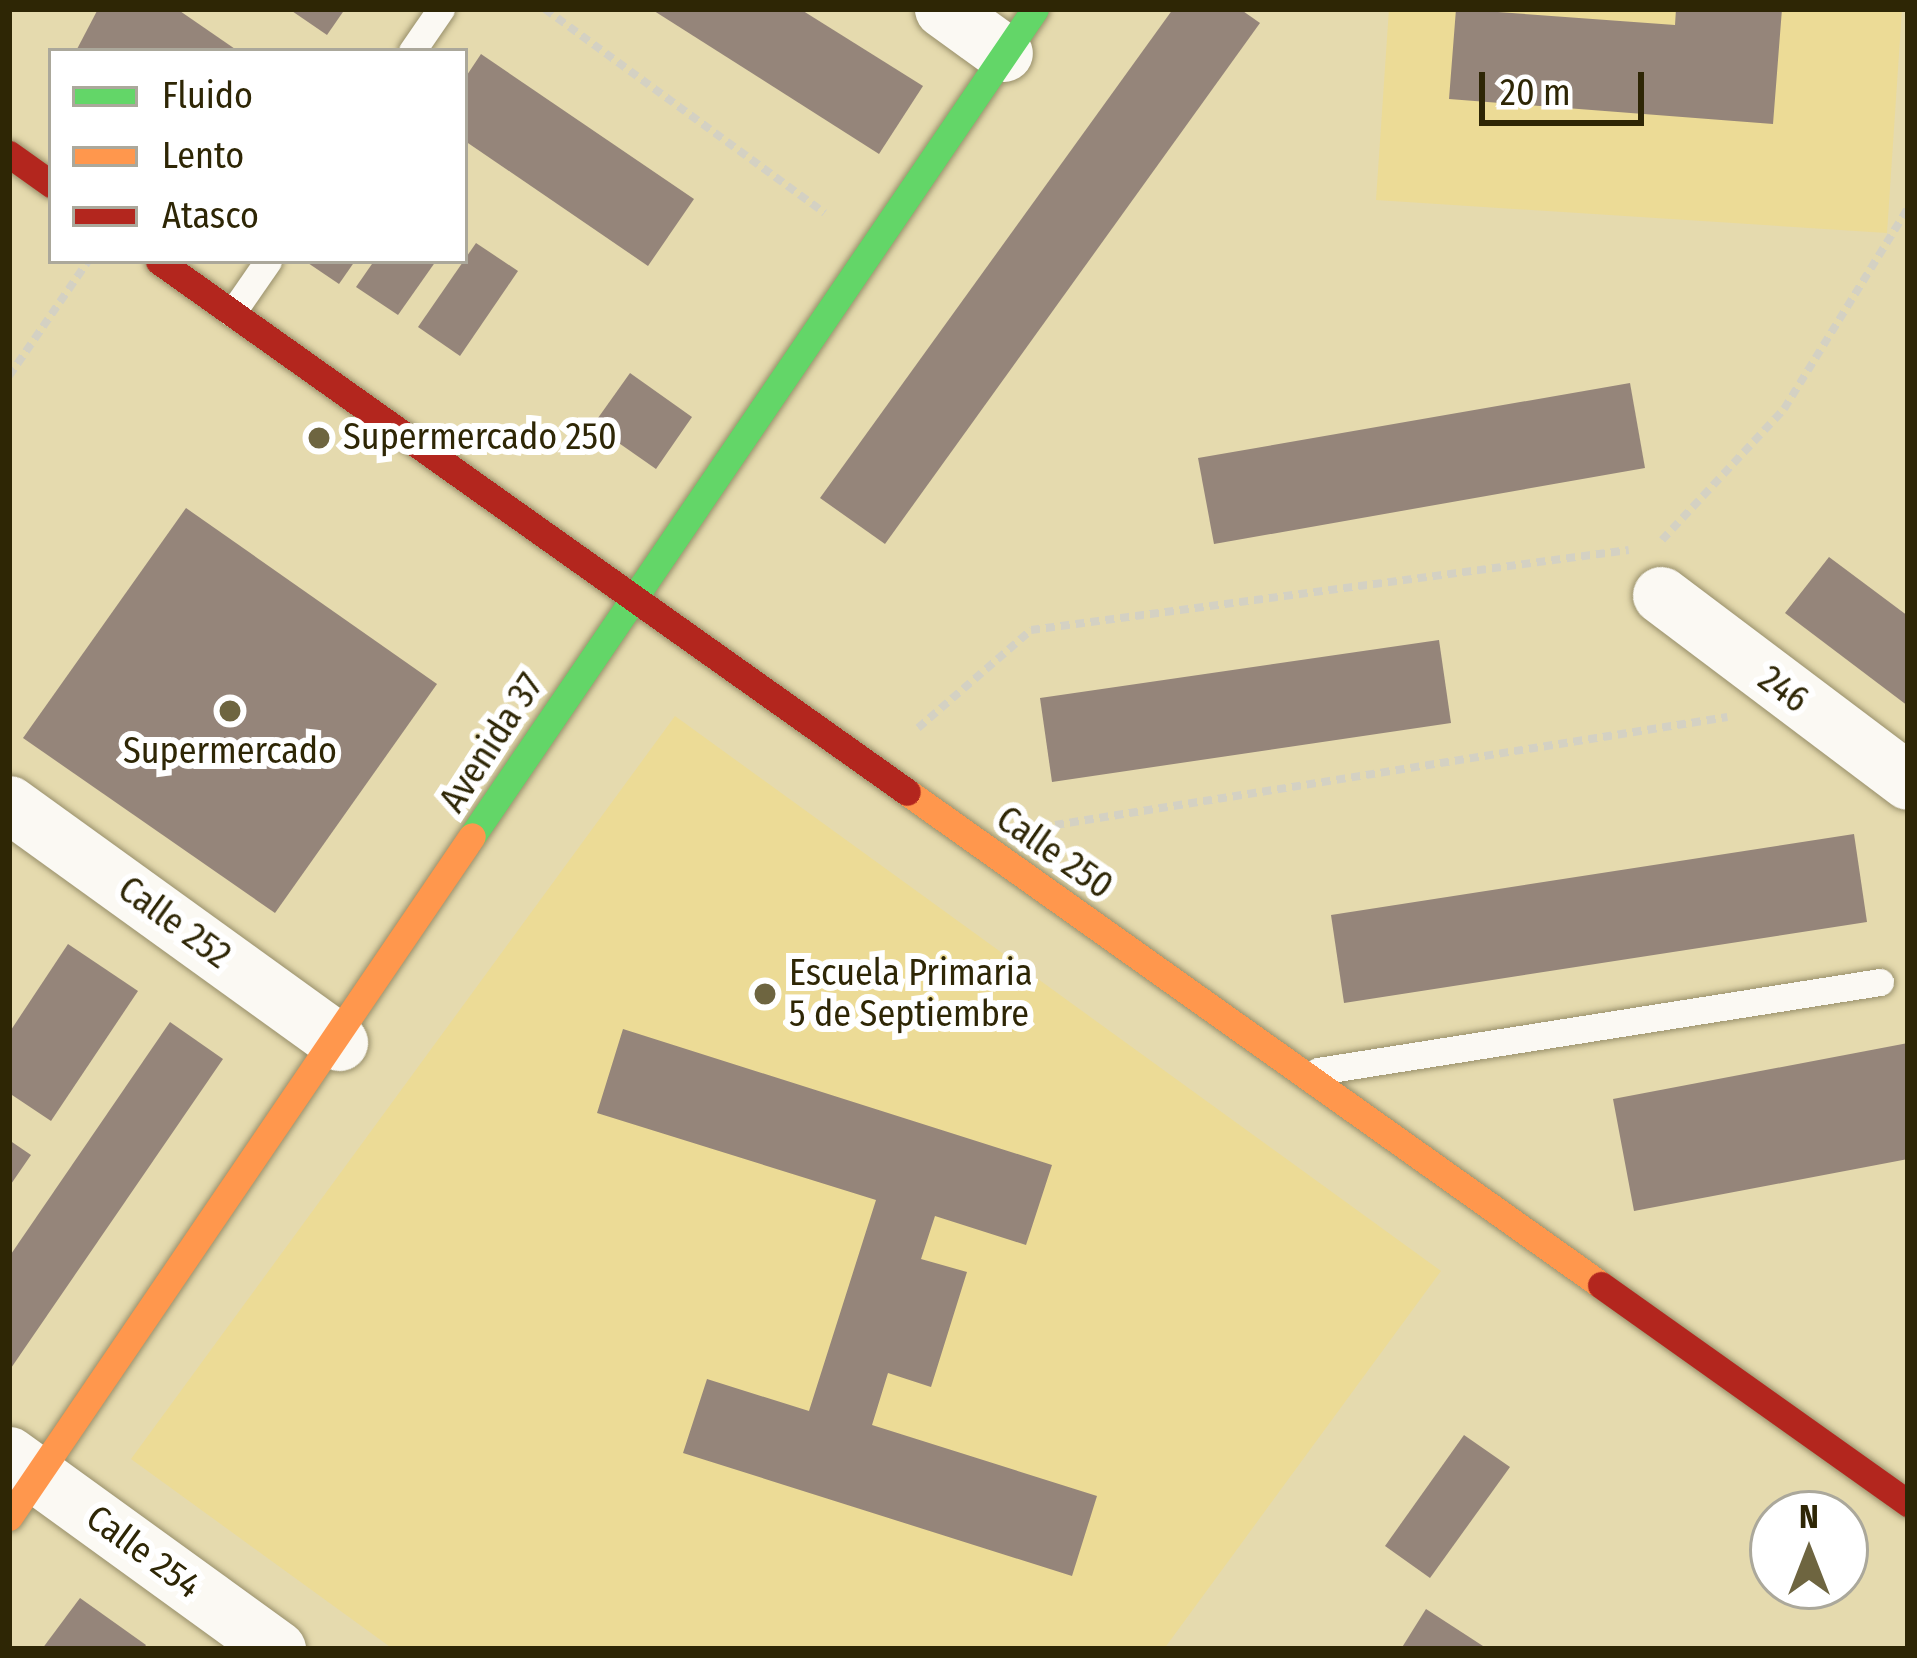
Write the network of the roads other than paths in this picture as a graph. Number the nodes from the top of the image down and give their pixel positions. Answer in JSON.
{"nodes":[{"id":1,"x":441,"y":9,"type":"edge"},
{"id":2,"x":943,"y":9,"type":"edge"},
{"id":3,"x":1020,"y":31,"type":"edge"},
{"id":4,"x":414,"y":48,"type":"edge"},
{"id":5,"x":9,"y":154,"type":"edge"},
{"id":6,"x":48,"y":182,"type":"edge"},
{"id":7,"x":163,"y":264,"type":"edge"},
{"id":8,"x":266,"y":264,"type":"edge"},
{"id":9,"x":232,"y":313,"type":"junction"},
{"id":10,"x":1659,"y":570,"type":"road end"},
{"id":11,"x":632,"y":598,"type":"junction"},
{"id":12,"x":1908,"y":782,"type":"edge"},
{"id":13,"x":9,"y":804,"type":"edge"},
{"id":14,"x":1880,"y":982,"type":"dead end"},
{"id":15,"x":339,"y":1042,"type":"junction"},
{"id":16,"x":1302,"y":1073,"type":"junction"},
{"id":17,"x":18,"y":1482,"type":"edge"},
{"id":18,"x":1908,"y":1503,"type":"edge"},
{"id":19,"x":277,"y":1649,"type":"edge"}],
"edges":[{"from":1,"to":4,"type":"lane"},
{"from":2,"to":3,"type":"street"},
{"from":3,"to":11,"type":"main road","name":"Avenida 37"},
{"from":5,"to":6,"type":"main road"},
{"from":7,"to":9,"type":"main road","name":"Calle 250"},
{"from":8,"to":9,"type":"lane"},
{"from":9,"to":11,"type":"main road","name":"Calle 250"},
{"from":10,"to":12,"type":"street","name":"246"},
{"from":11,"to":15,"type":"main road","name":"Avenida 37"},
{"from":11,"to":16,"type":"main road","name":"Calle 250"},
{"from":13,"to":15,"type":"street","name":"Calle 252"},
{"from":14,"to":16,"type":"lane"},
{"from":15,"to":17,"type":"main road","name":"Avenida 37"},
{"from":16,"to":18,"type":"main road","name":"Calle 250"},
{"from":17,"to":19,"type":"street","name":"Calle 254"}]}
